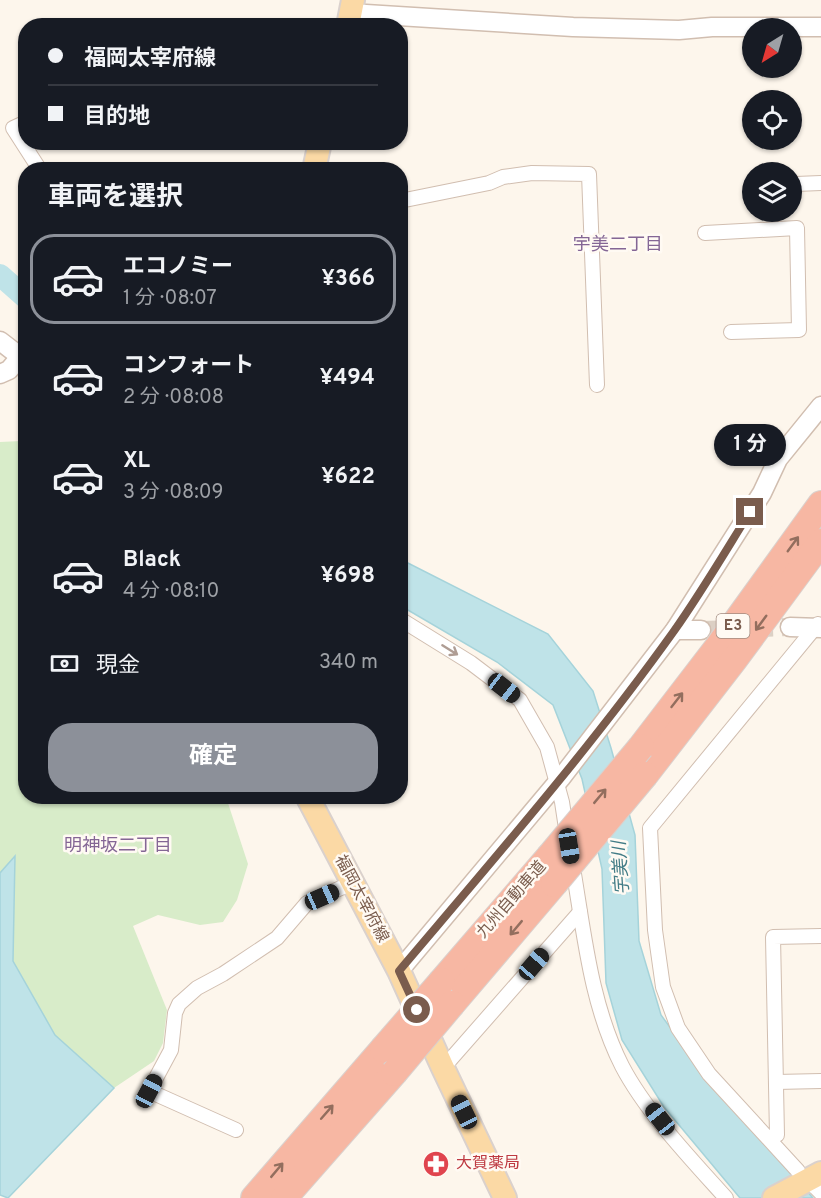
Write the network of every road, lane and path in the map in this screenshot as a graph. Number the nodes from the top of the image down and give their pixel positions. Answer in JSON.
{"nodes":[{"id":1,"x":350,"y":13,"type":"edge"},
{"id":2,"x":821,"y":27,"type":"edge"},
{"id":3,"x":18,"y":126,"type":"edge"},
{"id":4,"x":0,"y":135,"type":"edge"},
{"id":5,"x":821,"y":183,"type":"edge"},
{"id":6,"x":802,"y":184,"type":"edge"},
{"id":7,"x":408,"y":199,"type":"edge"},
{"id":8,"x":705,"y":233,"type":"dead end"},
{"id":9,"x":730,"y":332,"type":"dead end"},
{"id":10,"x":0,"y":341,"type":"edge"},
{"id":11,"x":18,"y":355,"type":"edge"},
{"id":12,"x":18,"y":363,"type":"edge"},
{"id":13,"x":0,"y":374,"type":"edge"},
{"id":14,"x":597,"y":385,"type":"dead end"},
{"id":15,"x":821,"y":406,"type":"edge"},
{"id":16,"x":821,"y":504,"type":"edge"},
{"id":17,"x":821,"y":542,"type":"edge"},
{"id":18,"x":408,"y":624,"type":"edge"},
{"id":19,"x":818,"y":626,"type":"edge"},
{"id":20,"x":790,"y":627,"type":"tunnel mouth"},
{"id":21,"x":675,"y":630,"type":"junction"},
{"id":22,"x":701,"y":630,"type":"tunnel mouth"},
{"id":23,"x":559,"y":781,"type":"junction"},
{"id":24,"x":311,"y":804,"type":"edge"},
{"id":25,"x":352,"y":883,"type":"junction"},
{"id":26,"x":580,"y":912,"type":"junction"},
{"id":27,"x":821,"y":936,"type":"edge"},
{"id":28,"x":399,"y":971,"type":"junction"},
{"id":29,"x":443,"y":1068,"type":"junction"},
{"id":30,"x":821,"y":1081,"type":"edge"},
{"id":31,"x":776,"y":1082,"type":"junction"},
{"id":32,"x":236,"y":1130,"type":"dead end"},
{"id":33,"x":777,"y":1135,"type":"dead end"},
{"id":34,"x":812,"y":1181,"type":"edge"},
{"id":35,"x":254,"y":1198,"type":"edge"},
{"id":36,"x":284,"y":1198,"type":"edge"},
{"id":37,"x":505,"y":1198,"type":"edge"},
{"id":38,"x":726,"y":1198,"type":"edge"},
{"id":39,"x":774,"y":1198,"type":"edge"}],
"edges":[{"from":1,"to":2,"type":"street"},
{"from":3,"to":4,"type":"street"},
{"from":5,"to":6,"type":"street"},
{"from":7,"to":14,"type":"street"},
{"from":8,"to":9,"type":"street"},
{"from":10,"to":11,"type":"street"},
{"from":12,"to":13,"type":"street"},
{"from":15,"to":21,"type":"street"},
{"from":35,"to":16,"type":"highway","name":"九州自動車道","number":"E3","one_way":true,"bridge":true},
{"from":17,"to":36,"type":"highway","name":"九州自動車道","number":"E3","one_way":true,"bridge":true},
{"from":18,"to":23,"type":"street","one_way":true},
{"from":19,"to":20,"type":"street"},
{"from":19,"to":34,"type":"street"},
{"from":21,"to":22,"type":"street"},
{"from":21,"to":23,"type":"street"},
{"from":23,"to":26,"type":"street"},
{"from":23,"to":28,"type":"street"},
{"from":24,"to":25,"type":"main road","name":"福岡太宰府線"},
{"from":25,"to":28,"type":"main road","name":"福岡太宰府線"},
{"from":25,"to":32,"type":"street"},
{"from":26,"to":29,"type":"street"},
{"from":26,"to":38,"type":"street"},
{"from":27,"to":31,"type":"street"},
{"from":28,"to":29,"type":"main road","name":"福岡太宰府線"},
{"from":29,"to":37,"type":"main road","name":"福岡太宰府線"},
{"from":30,"to":31,"type":"street"},
{"from":31,"to":33,"type":"street"},
{"from":34,"to":39,"type":"main road"}]}
